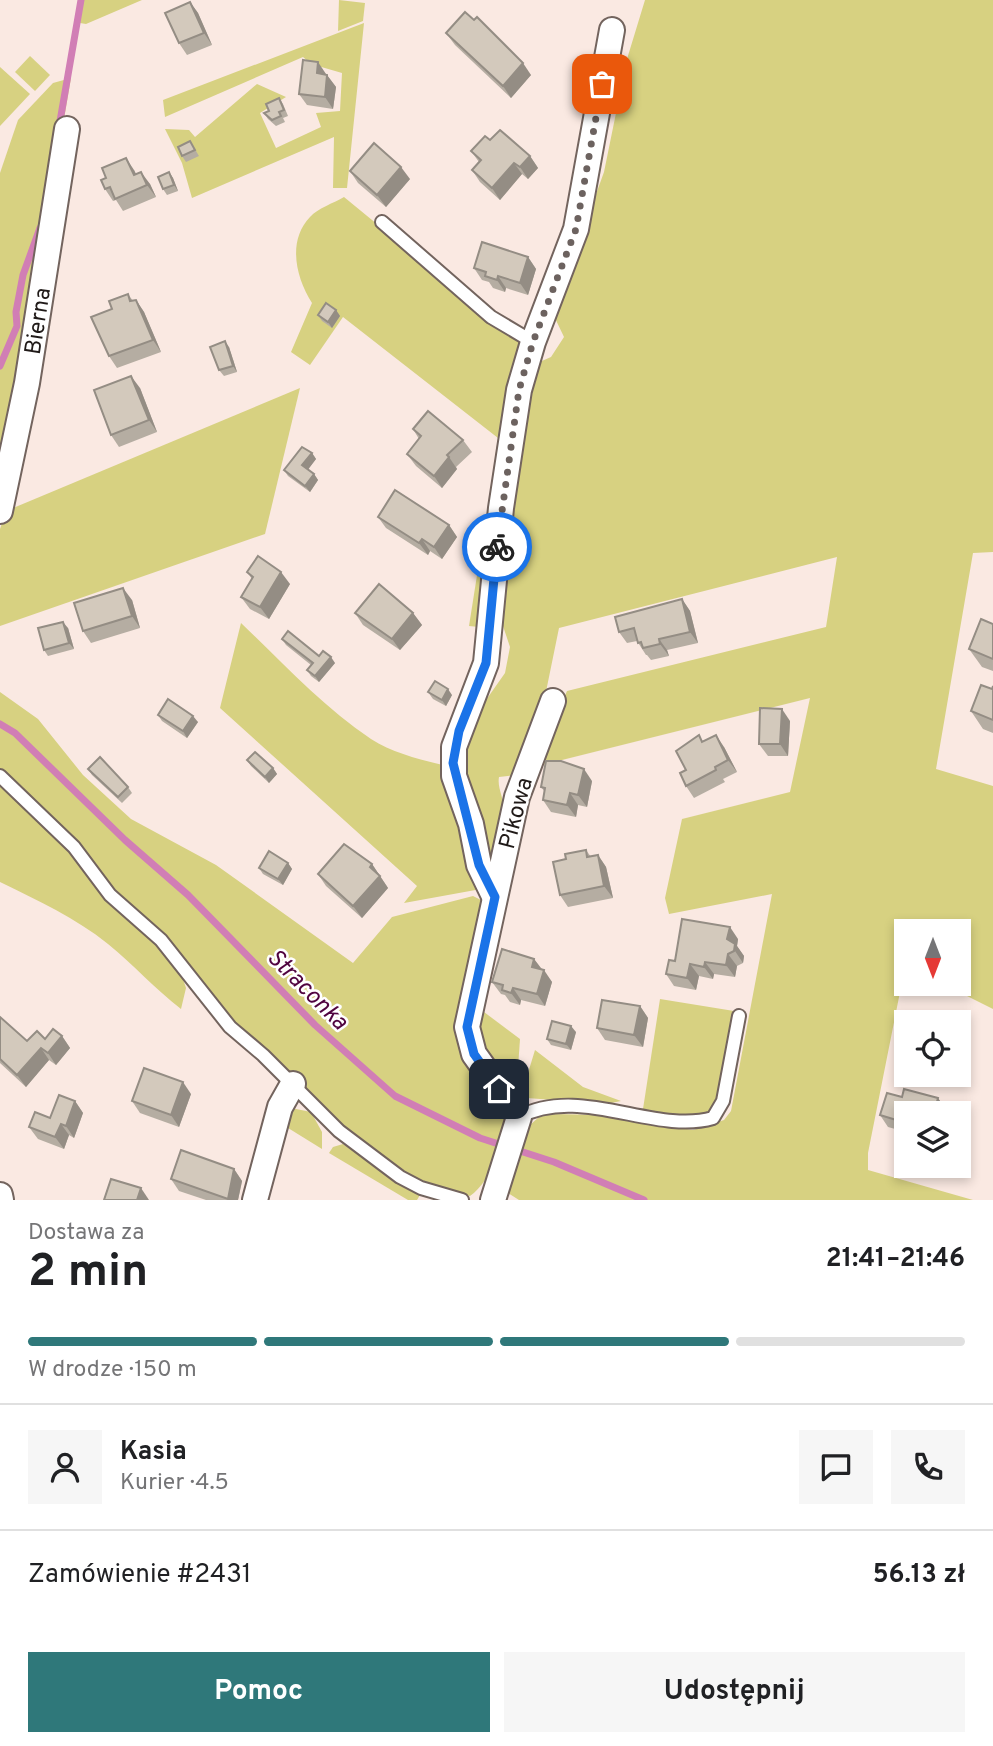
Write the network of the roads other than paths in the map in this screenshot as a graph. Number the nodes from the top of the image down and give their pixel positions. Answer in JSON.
{"nodes":[{"id":1,"x":612,"y":30,"type":"dead end"},
{"id":2,"x":67,"y":129,"type":"dead end"},
{"id":3,"x":382,"y":222,"type":"dead end"},
{"id":4,"x":533,"y":342,"type":"junction"},
{"id":5,"x":0,"y":511,"type":"edge"},
{"id":6,"x":553,"y":701,"type":"dead end"},
{"id":7,"x":0,"y":776,"type":"edge"},
{"id":8,"x":495,"y":897,"type":"junction"},
{"id":9,"x":739,"y":1016,"type":"dead end"},
{"id":10,"x":293,"y":1084,"type":"junction"},
{"id":11,"x":518,"y":1122,"type":"junction"},
{"id":12,"x":494,"y":1194,"type":"edge"},
{"id":13,"x":255,"y":1200,"type":"edge"},
{"id":14,"x":462,"y":1200,"type":"edge"}],
"edges":[{"from":1,"to":4,"type":"street"},
{"from":2,"to":5,"type":"street","name":"Bierna"},
{"from":3,"to":4,"type":"lane"},
{"from":4,"to":8,"type":"street"},
{"from":6,"to":8,"type":"street","name":"Pikowa"},
{"from":7,"to":10,"type":"lane"},
{"from":8,"to":11,"type":"street","name":"Pikowa"},
{"from":9,"to":11,"type":"lane"},
{"from":10,"to":13,"type":"street"},
{"from":10,"to":14,"type":"lane"},
{"from":11,"to":12,"type":"street"}]}
